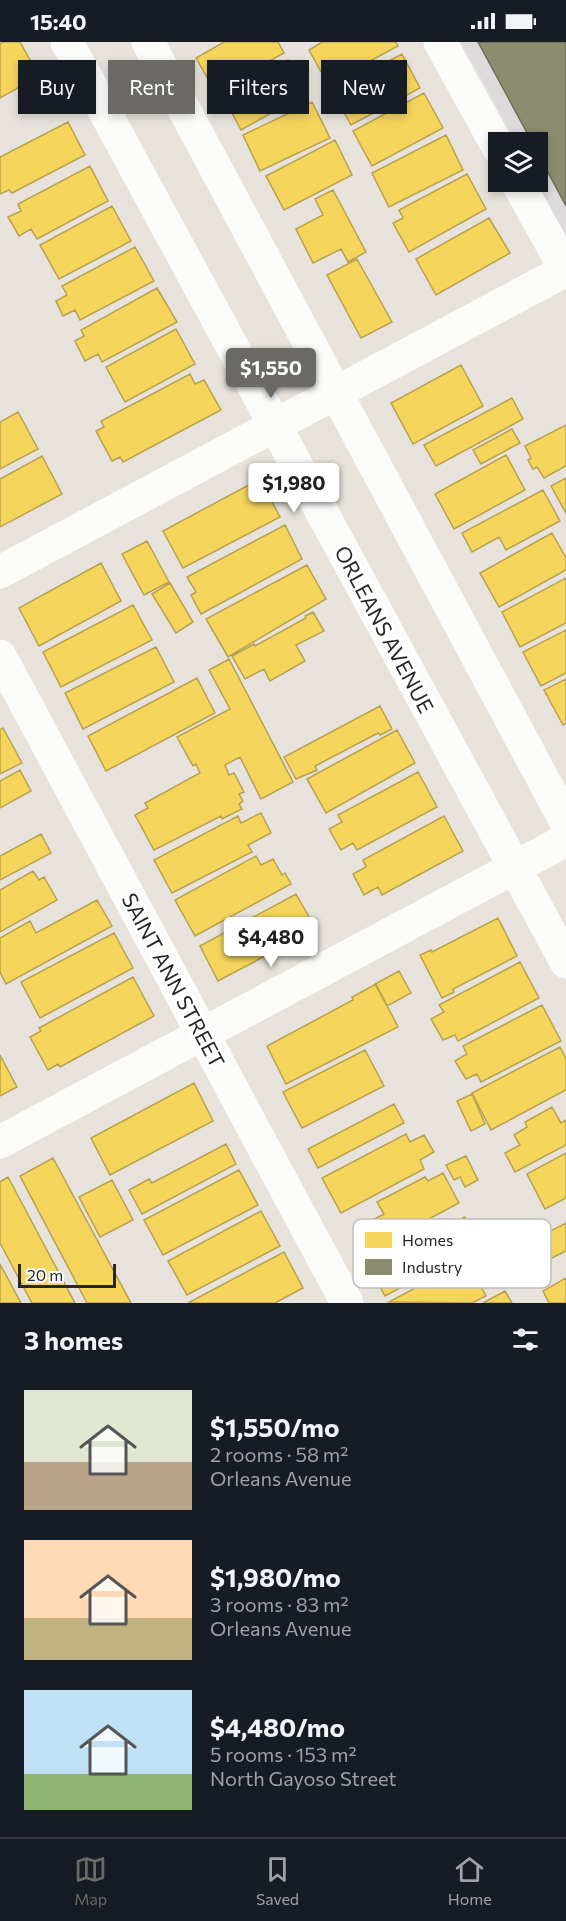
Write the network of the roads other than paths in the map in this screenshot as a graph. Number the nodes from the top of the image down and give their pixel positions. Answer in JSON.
{"nodes":[{"id":1,"x":67,"y":42,"type":"edge"},
{"id":2,"x":148,"y":42,"type":"edge"},
{"id":3,"x":440,"y":42,"type":"edge"},
{"id":4,"x":490,"y":132,"type":"edge"},
{"id":5,"x":523,"y":192,"type":"edge"},
{"id":6,"x":566,"y":270,"type":"edge"},
{"id":7,"x":336,"y":393,"type":"junction"},
{"id":8,"x":275,"y":425,"type":"junction"},
{"id":9,"x":0,"y":572,"type":"edge"},
{"id":10,"x":0,"y":656,"type":"edge"},
{"id":11,"x":566,"y":822,"type":"edge"},
{"id":12,"x":566,"y":840,"type":"edge"},
{"id":13,"x":515,"y":867,"type":"junction"},
{"id":14,"x":566,"y":962,"type":"edge"},
{"id":15,"x":203,"y":1034,"type":"junction"},
{"id":16,"x":0,"y":1142,"type":"edge"},
{"id":17,"x":347,"y":1303,"type":"edge"}],
"edges":[{"from":1,"to":8,"type":"street","name":"ORLEANS AVENUE"},
{"from":2,"to":7,"type":"street"},
{"from":3,"to":4,"type":"street"},
{"from":5,"to":6,"type":"street"},
{"from":6,"to":7,"type":"street"},
{"from":7,"to":8,"type":"street"},
{"from":7,"to":11,"type":"street"},
{"from":8,"to":9,"type":"street"},
{"from":8,"to":13,"type":"street","name":"ORLEANS AVENUE"},
{"from":10,"to":15,"type":"street","name":"SAINT ANN STREET"},
{"from":12,"to":13,"type":"street"},
{"from":13,"to":14,"type":"street","name":"ORLEANS AVENUE"},
{"from":13,"to":15,"type":"street"},
{"from":15,"to":16,"type":"street"},
{"from":15,"to":17,"type":"street","name":"SAINT ANN STREET"}]}
